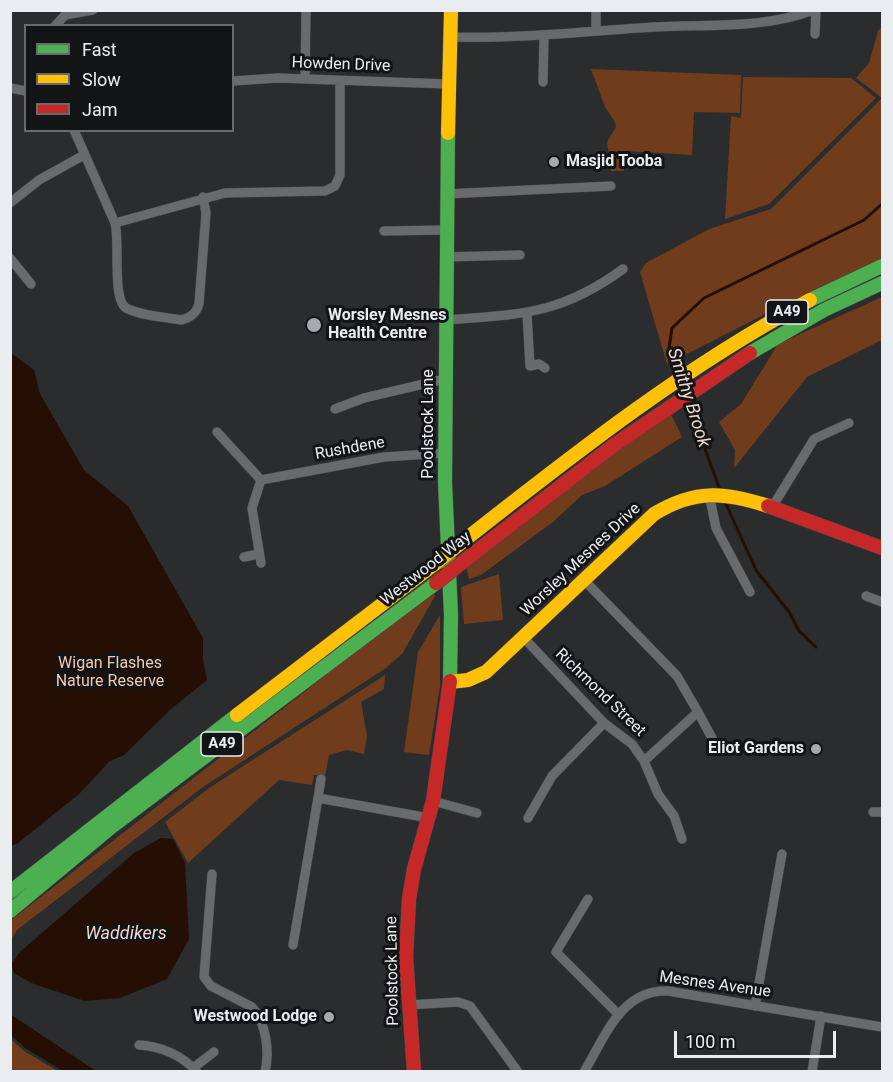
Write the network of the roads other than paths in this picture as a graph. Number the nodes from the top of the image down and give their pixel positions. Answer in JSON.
{"nodes":[{"id":1,"x":93,"y":10,"type":"edge"},
{"id":2,"x":306,"y":10,"type":"edge"},
{"id":3,"x":451,"y":10,"type":"edge"},
{"id":4,"x":596,"y":10,"type":"edge"},
{"id":5,"x":815,"y":10,"type":"edge"},
{"id":6,"x":57,"y":24,"type":"edge"},
{"id":7,"x":596,"y":30,"type":"junction"},
{"id":8,"x":815,"y":34,"type":"dead end"},
{"id":9,"x":544,"y":36,"type":"junction"},
{"id":10,"x":450,"y":38,"type":"junction"},
{"id":11,"x":305,"y":79,"type":"junction"},
{"id":12,"x":234,"y":81,"type":"edge"},
{"id":13,"x":340,"y":82,"type":"junction"},
{"id":14,"x":543,"y":82,"type":"dead end"},
{"id":15,"x":448,"y":84,"type":"junction"},
{"id":16,"x":75,"y":132,"type":"edge"},
{"id":17,"x":84,"y":155,"type":"junction"},
{"id":18,"x":611,"y":186,"type":"dead end"},
{"id":19,"x":446,"y":194,"type":"junction"},
{"id":20,"x":203,"y":197,"type":"junction"},
{"id":21,"x":10,"y":203,"type":"edge"},
{"id":22,"x":115,"y":223,"type":"junction"},
{"id":23,"x":445,"y":230,"type":"junction"},
{"id":24,"x":384,"y":231,"type":"dead end"},
{"id":25,"x":520,"y":255,"type":"dead end"},
{"id":26,"x":446,"y":257,"type":"junction"},
{"id":27,"x":10,"y":258,"type":"edge"},
{"id":28,"x":882,"y":266,"type":"edge"},
{"id":29,"x":623,"y":269,"type":"dead end"},
{"id":30,"x":882,"y":283,"type":"edge"},
{"id":31,"x":31,"y":284,"type":"dead end"},
{"id":32,"x":527,"y":314,"type":"junction"},
{"id":33,"x":447,"y":320,"type":"junction"},
{"id":34,"x":545,"y":368,"type":"dead end"},
{"id":35,"x":445,"y":379,"type":"junction"},
{"id":36,"x":335,"y":409,"type":"dead end"},
{"id":37,"x":849,"y":423,"type":"dead end"},
{"id":38,"x":217,"y":432,"type":"dead end"},
{"id":39,"x":445,"y":453,"type":"junction"},
{"id":40,"x":261,"y":480,"type":"junction"},
{"id":41,"x":718,"y":495,"type":"junction"},
{"id":42,"x":771,"y":509,"type":"junction"},
{"id":43,"x":636,"y":510,"type":"dead end"},
{"id":44,"x":634,"y":532,"type":"junction"},
{"id":45,"x":882,"y":548,"type":"edge"},
{"id":46,"x":244,"y":557,"type":"dead end"},
{"id":47,"x":584,"y":580,"type":"junction"},
{"id":48,"x":750,"y":592,"type":"dead end"},
{"id":49,"x":866,"y":596,"type":"dead end"},
{"id":50,"x":882,"y":602,"type":"edge"},
{"id":51,"x":523,"y":637,"type":"junction"},
{"id":52,"x":450,"y":682,"type":"junction"},
{"id":53,"x":698,"y":712,"type":"junction"},
{"id":54,"x":604,"y":723,"type":"junction"},
{"id":55,"x":712,"y":738,"type":"dead end"},
{"id":56,"x":644,"y":761,"type":"junction"},
{"id":57,"x":321,"y":779,"type":"dead end"},
{"id":58,"x":318,"y":798,"type":"junction"},
{"id":59,"x":433,"y":801,"type":"junction"},
{"id":60,"x":477,"y":813,"type":"dead end"},
{"id":61,"x":429,"y":818,"type":"junction"},
{"id":62,"x":528,"y":818,"type":"dead end"},
{"id":63,"x":682,"y":839,"type":"dead end"},
{"id":64,"x":782,"y":854,"type":"dead end"},
{"id":65,"x":212,"y":874,"type":"dead end"},
{"id":66,"x":10,"y":892,"type":"edge"},
{"id":67,"x":588,"y":899,"type":"dead end"},
{"id":68,"x":10,"y":911,"type":"edge"},
{"id":69,"x":293,"y":945,"type":"dead end"},
{"id":70,"x":408,"y":1005,"type":"junction"},
{"id":71,"x":755,"y":1006,"type":"junction"},
{"id":72,"x":619,"y":1015,"type":"junction"},
{"id":73,"x":821,"y":1016,"type":"junction"},
{"id":74,"x":882,"y":1027,"type":"edge"},
{"id":75,"x":139,"y":1045,"type":"dead end"},
{"id":76,"x":214,"y":1052,"type":"dead end"},
{"id":77,"x":195,"y":1070,"type":"edge"},
{"id":78,"x":265,"y":1071,"type":"edge"},
{"id":79,"x":414,"y":1071,"type":"edge"},
{"id":80,"x":518,"y":1071,"type":"edge"},
{"id":81,"x":584,"y":1071,"type":"edge"},
{"id":82,"x":812,"y":1071,"type":"edge"}],
"edges":[{"from":1,"to":6,"type":"street"},
{"from":2,"to":11,"type":"street"},
{"from":3,"to":10,"type":"main road","name":"Poolstock Lane"},
{"from":4,"to":7,"type":"street"},
{"from":5,"to":7,"type":"street"},
{"from":5,"to":8,"type":"street"},
{"from":7,"to":9,"type":"street"},
{"from":9,"to":10,"type":"street"},
{"from":9,"to":14,"type":"street"},
{"from":10,"to":15,"type":"main road","name":"Poolstock Lane"},
{"from":11,"to":12,"type":"street","name":"Howden Drive"},
{"from":11,"to":13,"type":"street","name":"Howden Drive"},
{"from":13,"to":15,"type":"street","name":"Howden Drive"},
{"from":13,"to":20,"type":"street"},
{"from":15,"to":19,"type":"main road","name":"Poolstock Lane"},
{"from":16,"to":17,"type":"street"},
{"from":17,"to":21,"type":"street"},
{"from":17,"to":22,"type":"street"},
{"from":18,"to":19,"type":"street"},
{"from":19,"to":23,"type":"main road","name":"Poolstock Lane"},
{"from":20,"to":22,"type":"street"},
{"from":20,"to":22,"type":"street"},
{"from":23,"to":24,"type":"street"},
{"from":23,"to":26,"type":"main road","name":"Poolstock Lane"},
{"from":25,"to":26,"type":"street"},
{"from":26,"to":33,"type":"main road","name":"Poolstock Lane"},
{"from":27,"to":31,"type":"street"},
{"from":28,"to":66,"type":"main road","name":"Westwood Way","number":"A49","bridge":true},
{"from":29,"to":32,"type":"street"},
{"from":30,"to":68,"type":"main road","name":"Westwood Way","number":"A49","bridge":true},
{"from":32,"to":33,"type":"street"},
{"from":32,"to":34,"type":"street"},
{"from":33,"to":35,"type":"main road","name":"Poolstock Lane"},
{"from":35,"to":36,"type":"street"},
{"from":35,"to":39,"type":"main road","name":"Poolstock Lane"},
{"from":37,"to":42,"type":"street"},
{"from":38,"to":40,"type":"street"},
{"from":39,"to":40,"type":"street","name":"Rushdene"},
{"from":39,"to":52,"type":"main road","name":"Poolstock Lane"},
{"from":40,"to":46,"type":"street"},
{"from":41,"to":42,"type":"main road"},
{"from":41,"to":44,"type":"main road","name":"Worsley Mesnes Drive"},
{"from":41,"to":48,"type":"street"},
{"from":42,"to":45,"type":"main road"},
{"from":43,"to":44,"type":"street"},
{"from":44,"to":47,"type":"main road","name":"Worsley Mesnes Drive"},
{"from":47,"to":51,"type":"main road","name":"Worsley Mesnes Drive"},
{"from":47,"to":53,"type":"street"},
{"from":49,"to":50,"type":"street"},
{"from":51,"to":52,"type":"main road","name":"Worsley Mesnes Drive"},
{"from":51,"to":54,"type":"street","name":"Richmond Street"},
{"from":52,"to":59,"type":"main road","name":"Poolstock Lane"},
{"from":53,"to":55,"type":"street"},
{"from":53,"to":56,"type":"street"},
{"from":54,"to":56,"type":"street","name":"Richmond Street"},
{"from":54,"to":62,"type":"street"},
{"from":56,"to":63,"type":"street","name":"Richmond Street"},
{"from":57,"to":58,"type":"street"},
{"from":58,"to":61,"type":"street"},
{"from":58,"to":69,"type":"street"},
{"from":59,"to":60,"type":"street"},
{"from":59,"to":61,"type":"main road","name":"Poolstock Lane"},
{"from":61,"to":70,"type":"main road","name":"Poolstock Lane"},
{"from":64,"to":71,"type":"street"},
{"from":65,"to":78,"type":"street"},
{"from":67,"to":72,"type":"street"},
{"from":70,"to":79,"type":"main road","name":"Poolstock Lane"},
{"from":70,"to":80,"type":"street"},
{"from":71,"to":72,"type":"street","name":"Mesnes Avenue"},
{"from":71,"to":73,"type":"street","name":"Mesnes Avenue"},
{"from":72,"to":81,"type":"street","name":"Mesnes Avenue"},
{"from":73,"to":74,"type":"street","name":"Mesnes Avenue"},
{"from":73,"to":82,"type":"street"},
{"from":75,"to":77,"type":"street"},
{"from":76,"to":77,"type":"street"}]}
